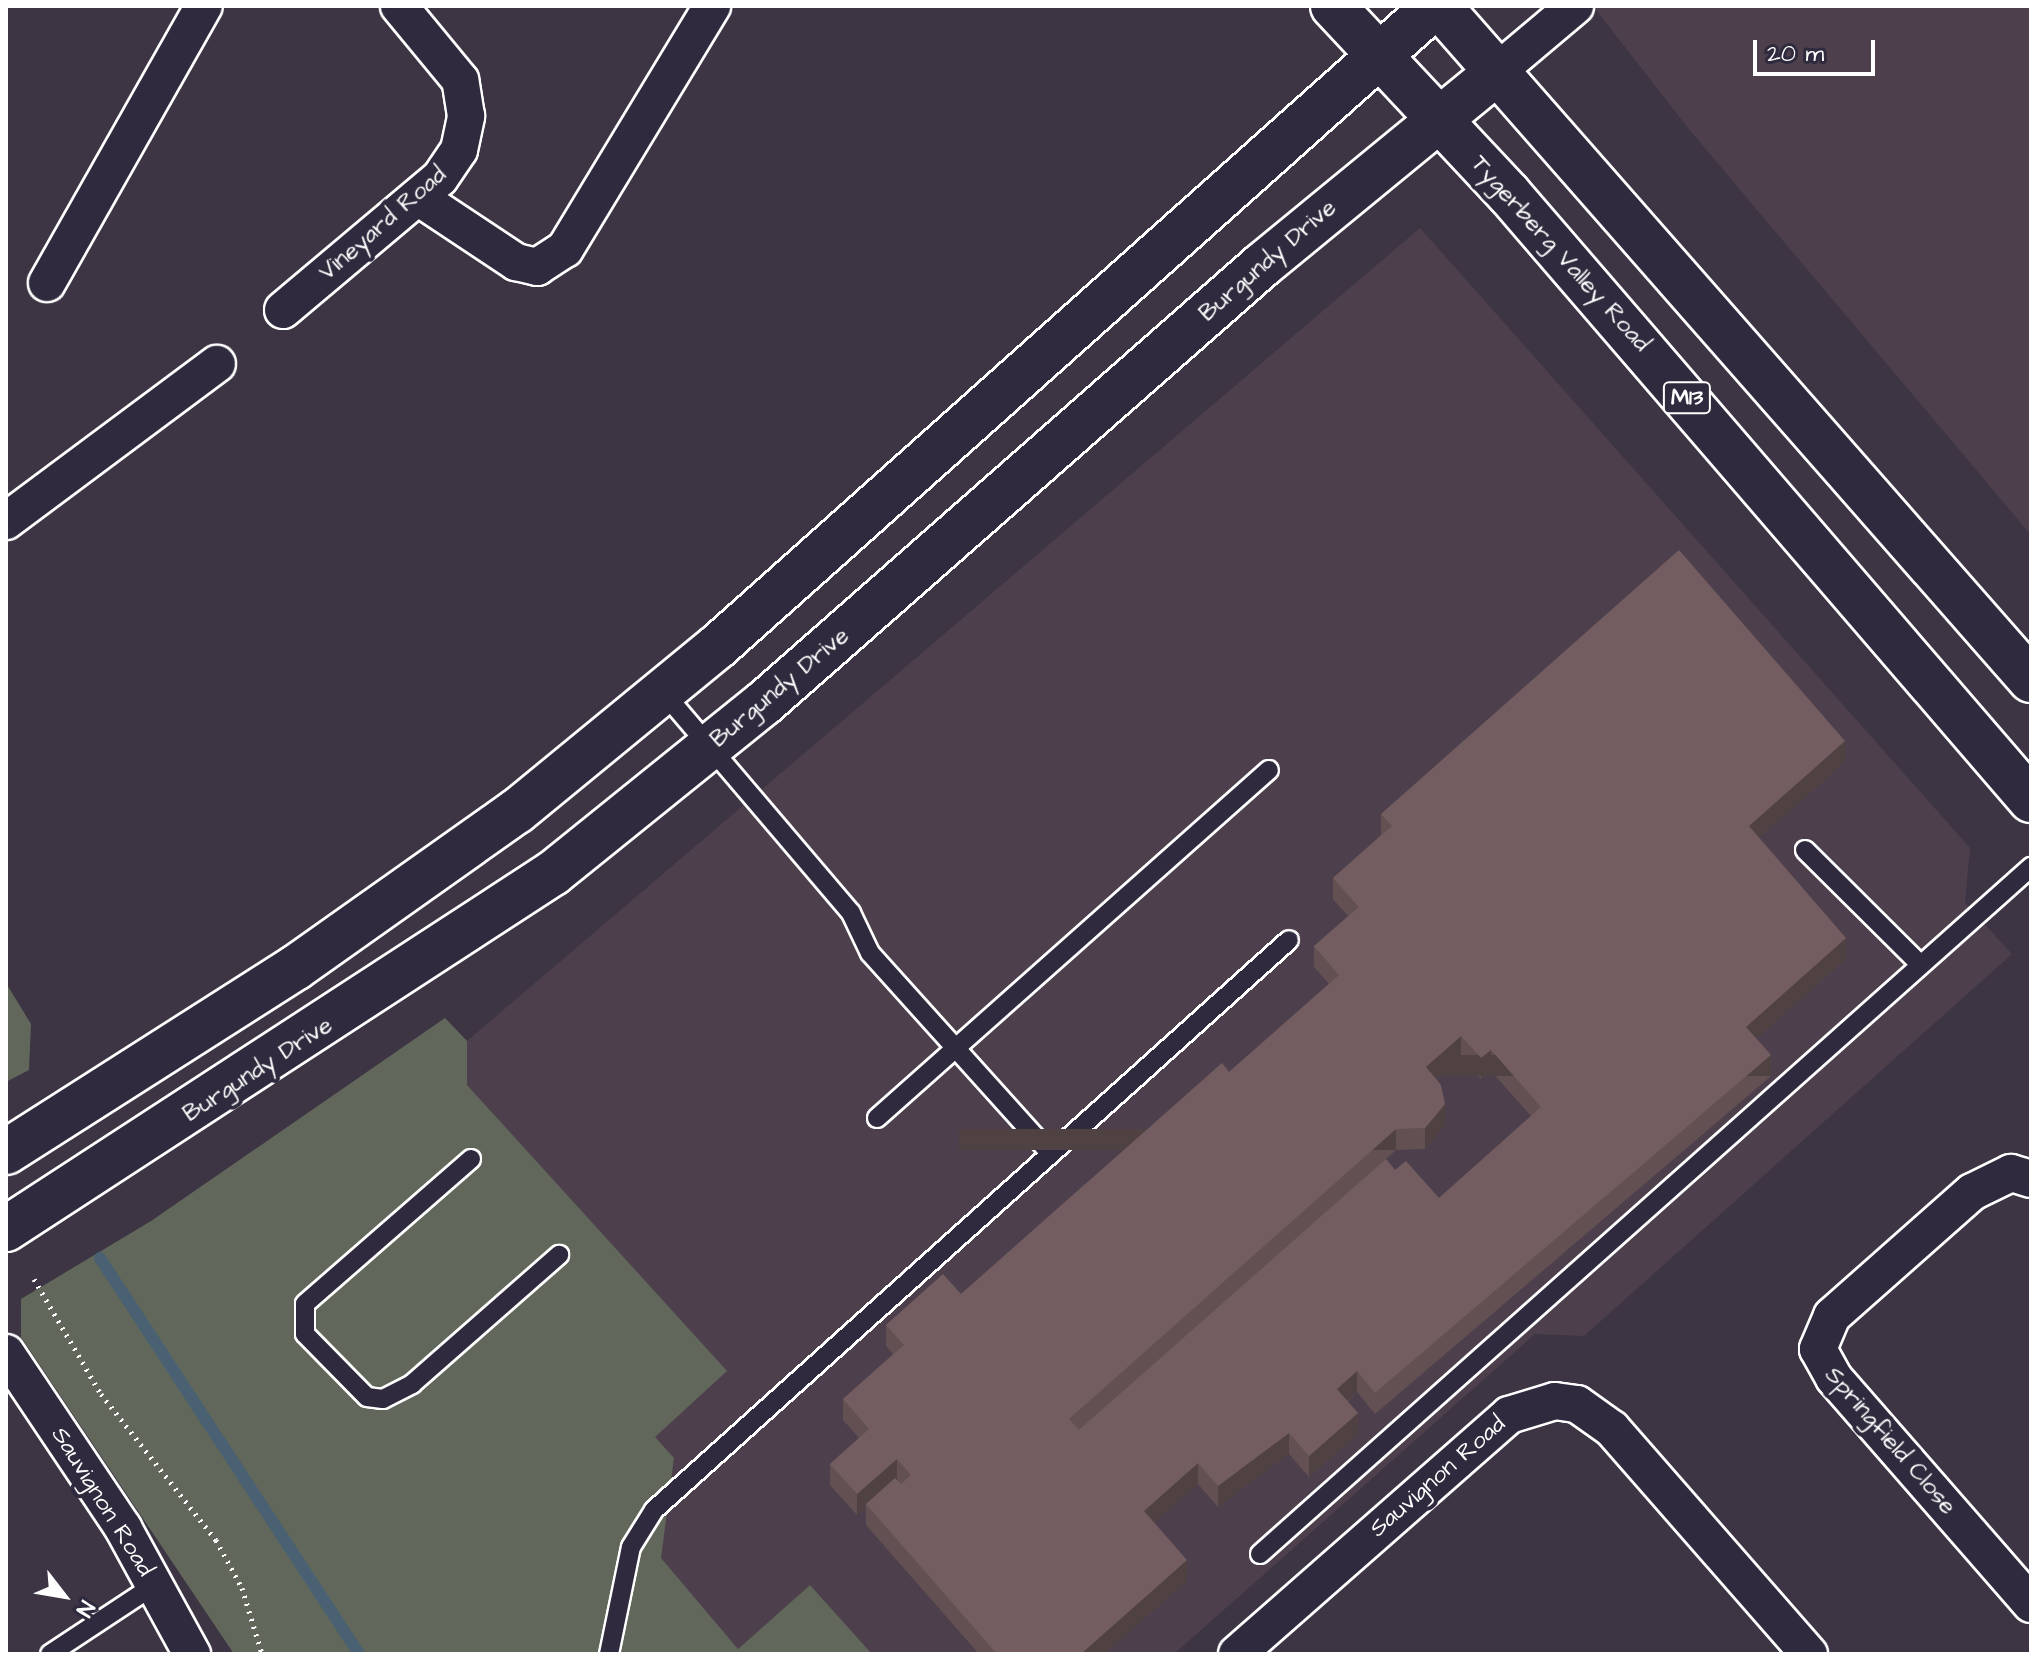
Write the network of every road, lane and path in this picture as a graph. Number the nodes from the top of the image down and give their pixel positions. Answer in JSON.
{"nodes":[{"id":1,"x":204,"y":6,"type":"edge"},
{"id":2,"x":712,"y":6,"type":"edge"},
{"id":3,"x":1333,"y":6,"type":"edge"},
{"id":4,"x":1437,"y":6,"type":"edge"},
{"id":5,"x":1575,"y":6,"type":"edge"},
{"id":6,"x":410,"y":10,"type":"edge"},
{"id":7,"x":1378,"y":54,"type":"junction"},
{"id":8,"x":1498,"y":71,"type":"junction"},
{"id":9,"x":1440,"y":120,"type":"junction"},
{"id":10,"x":418,"y":197,"type":"junction"},
{"id":11,"x":47,"y":283,"type":"dead end"},
{"id":12,"x":283,"y":310,"type":"dead end"},
{"id":13,"x":217,"y":364,"type":"dead end"},
{"id":14,"x":6,"y":521,"type":"edge"},
{"id":15,"x":2031,"y":680,"type":"edge"},
{"id":16,"x":661,"y":690,"type":"junction"},
{"id":17,"x":709,"y":748,"type":"junction"},
{"id":18,"x":1269,"y":770,"type":"dead end"},
{"id":19,"x":2031,"y":800,"type":"edge"},
{"id":20,"x":1805,"y":850,"type":"dead end"},
{"id":21,"x":2031,"y":867,"type":"edge"},
{"id":22,"x":1289,"y":940,"type":"dead end"},
{"id":23,"x":1921,"y":965,"type":"junction"},
{"id":24,"x":955,"y":1049,"type":"junction"},
{"id":25,"x":877,"y":1118,"type":"dead end"},
{"id":26,"x":6,"y":1152,"type":"edge"},
{"id":27,"x":1051,"y":1154,"type":"junction"},
{"id":28,"x":471,"y":1159,"type":"dead end"},
{"id":29,"x":2031,"y":1179,"type":"edge"},
{"id":30,"x":6,"y":1229,"type":"edge"},
{"id":31,"x":559,"y":1255,"type":"dead end"},
{"id":32,"x":34,"y":1279,"type":"dead end"},
{"id":33,"x":6,"y":1353,"type":"edge"},
{"id":34,"x":1260,"y":1554,"type":"dead end"},
{"id":35,"x":153,"y":1586,"type":"junction"},
{"id":36,"x":2031,"y":1604,"type":"edge"},
{"id":37,"x":50,"y":1654,"type":"edge"},
{"id":38,"x":192,"y":1654,"type":"edge"},
{"id":39,"x":262,"y":1654,"type":"edge"},
{"id":40,"x":609,"y":1654,"type":"edge"},
{"id":41,"x":1237,"y":1654,"type":"edge"},
{"id":42,"x":1809,"y":1654,"type":"edge"}],
"edges":[{"from":1,"to":11,"type":"street"},
{"from":2,"to":10,"type":"street"},
{"from":3,"to":7,"type":"main road","name":"Tygerberg Valley Road","number":"M13"},
{"from":4,"to":7,"type":"main road"},
{"from":4,"to":8,"type":"main road"},
{"from":5,"to":8,"type":"street"},
{"from":6,"to":10,"type":"street","name":"Vineyard Road"},
{"from":7,"to":9,"type":"main road","name":"Tygerberg Valley Road","number":"M13"},
{"from":7,"to":16,"type":"main road"},
{"from":8,"to":9,"type":"main road","name":"Burgundy Drive"},
{"from":8,"to":15,"type":"main road"},
{"from":9,"to":17,"type":"main road","name":"Burgundy Drive"},
{"from":9,"to":19,"type":"main road","name":"Tygerberg Valley Road","number":"M13"},
{"from":10,"to":12,"type":"street","name":"Vineyard Road"},
{"from":13,"to":14,"type":"street"},
{"from":16,"to":17,"type":"lane"},
{"from":16,"to":26,"type":"main road"},
{"from":17,"to":24,"type":"lane"},
{"from":17,"to":30,"type":"main road","name":"Burgundy Drive"},
{"from":18,"to":24,"type":"lane"},
{"from":20,"to":23,"type":"lane"},
{"from":21,"to":23,"type":"lane"},
{"from":22,"to":27,"type":"lane"},
{"from":23,"to":34,"type":"lane"},
{"from":24,"to":25,"type":"lane"},
{"from":24,"to":27,"type":"lane"},
{"from":27,"to":40,"type":"lane"},
{"from":28,"to":31,"type":"lane"},
{"from":29,"to":36,"type":"street","name":"Springfield Close"},
{"from":32,"to":39,"type":"path"},
{"from":33,"to":35,"type":"street","name":"Sauvignon Road"},
{"from":35,"to":37,"type":"lane"},
{"from":35,"to":38,"type":"street","name":"Sauvignon Road"},
{"from":41,"to":42,"type":"street","name":"Sauvignon Road"}]}
